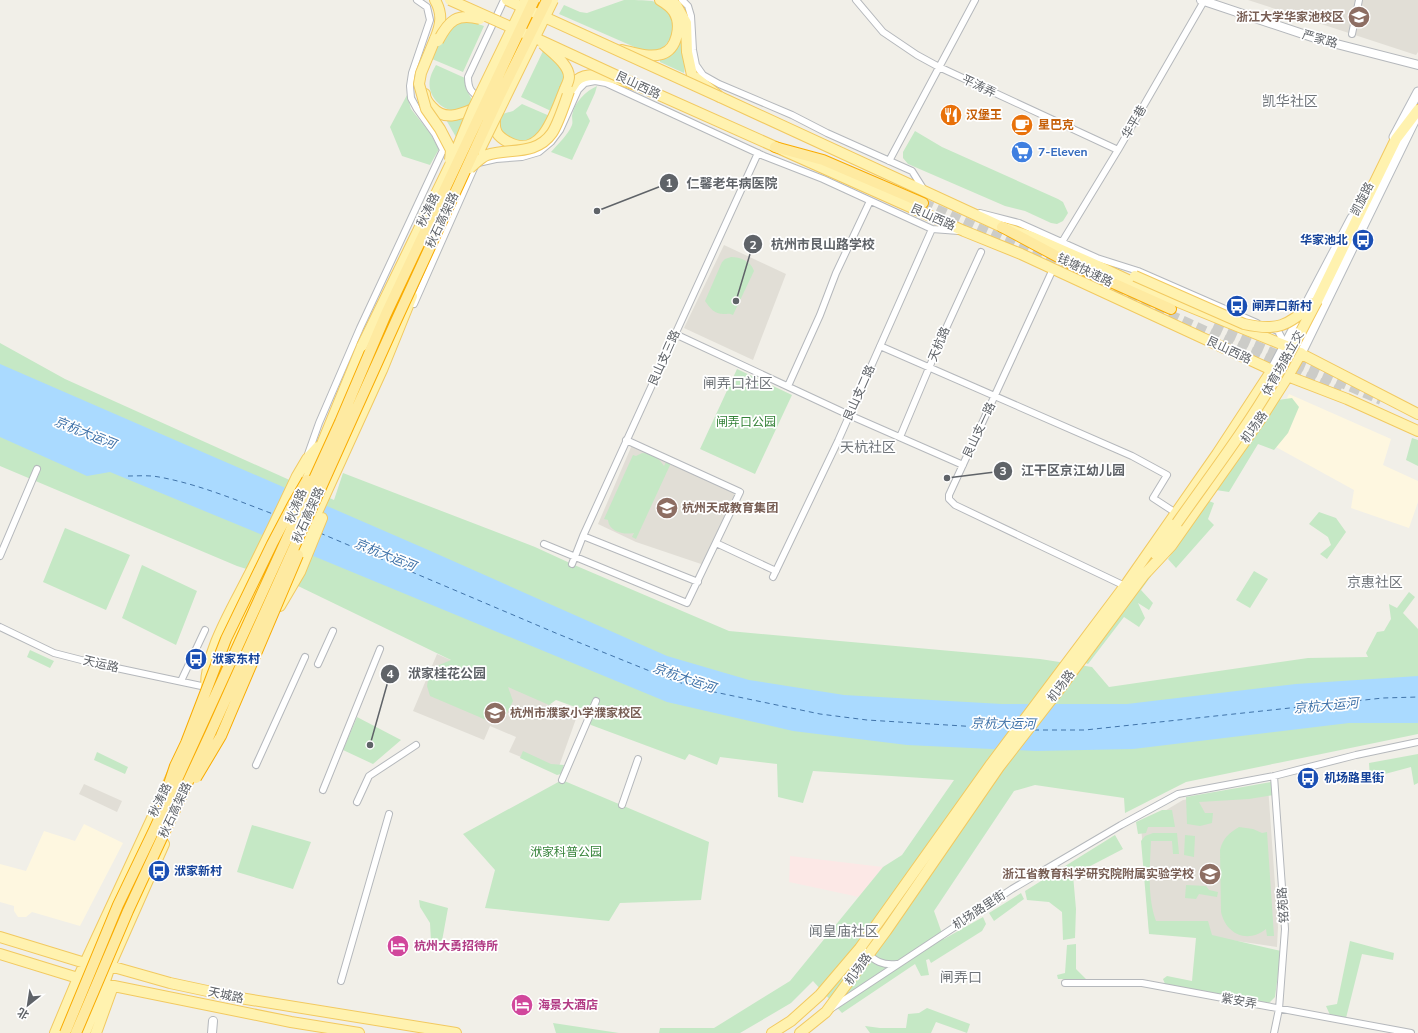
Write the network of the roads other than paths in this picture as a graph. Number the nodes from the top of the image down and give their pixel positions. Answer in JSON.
{"nodes":[{"id":1,"x":417,"y":0,"type":"edge"},
{"id":2,"x":435,"y":0,"type":"edge"},
{"id":3,"x":450,"y":0,"type":"edge"},
{"id":4,"x":505,"y":0,"type":"edge"},
{"id":5,"x":526,"y":0,"type":"edge"},
{"id":6,"x":534,"y":0,"type":"edge"},
{"id":7,"x":547,"y":0,"type":"edge"},
{"id":8,"x":553,"y":0,"type":"edge"},
{"id":9,"x":558,"y":0,"type":"edge"},
{"id":10,"x":660,"y":0,"type":"edge"},
{"id":11,"x":670,"y":0,"type":"edge"},
{"id":12,"x":682,"y":0,"type":"edge"},
{"id":13,"x":856,"y":0,"type":"edge"},
{"id":14,"x":975,"y":0,"type":"edge"},
{"id":15,"x":1358,"y":0,"type":"edge"},
{"id":16,"x":1202,"y":1,"type":"edge"},
{"id":17,"x":503,"y":24,"type":"junction"},
{"id":18,"x":1352,"y":34,"type":"dead end"},
{"id":19,"x":533,"y":37,"type":"junction"},
{"id":20,"x":614,"y":49,"type":"junction"},
{"id":21,"x":1418,"y":65,"type":"edge"},
{"id":22,"x":939,"y":67,"type":"junction"},
{"id":23,"x":639,"y":86,"type":"junction"},
{"id":24,"x":1418,"y":92,"type":"edge"},
{"id":25,"x":720,"y":96,"type":"junction"},
{"id":26,"x":483,"y":101,"type":"junction"},
{"id":27,"x":473,"y":109,"type":"junction"},
{"id":28,"x":1418,"y":111,"type":"edge"},
{"id":29,"x":495,"y":120,"type":"junction"},
{"id":30,"x":775,"y":147,"type":"junction"},
{"id":31,"x":443,"y":150,"type":"junction"},
{"id":32,"x":1118,"y":150,"type":"junction"},
{"id":33,"x":758,"y":153,"type":"junction"},
{"id":34,"x":889,"y":161,"type":"junction"},
{"id":35,"x":450,"y":165,"type":"junction"},
{"id":36,"x":473,"y":166,"type":"junction"},
{"id":37,"x":924,"y":190,"type":"junction"},
{"id":38,"x":870,"y":201,"type":"junction"},
{"id":39,"x":923,"y":203,"type":"tunnel mouth"},
{"id":40,"x":969,"y":210,"type":"junction"},
{"id":41,"x":1002,"y":227,"type":"junction"},
{"id":42,"x":932,"y":230,"type":"junction"},
{"id":43,"x":964,"y":231,"type":"junction"},
{"id":44,"x":1062,"y":242,"type":"junction"},
{"id":45,"x":981,"y":252,"type":"dead end"},
{"id":46,"x":1098,"y":266,"type":"junction"},
{"id":47,"x":1053,"y":269,"type":"junction"},
{"id":48,"x":1317,"y":301,"type":"junction"},
{"id":49,"x":1171,"y":309,"type":"dead end"},
{"id":50,"x":675,"y":334,"type":"junction"},
{"id":51,"x":362,"y":346,"type":"junction"},
{"id":52,"x":880,"y":346,"type":"junction"},
{"id":53,"x":1286,"y":346,"type":"junction"},
{"id":54,"x":1301,"y":353,"type":"junction"},
{"id":55,"x":345,"y":366,"type":"junction"},
{"id":56,"x":929,"y":367,"type":"junction"},
{"id":57,"x":1272,"y":370,"type":"junction"},
{"id":58,"x":1288,"y":376,"type":"junction"},
{"id":59,"x":788,"y":386,"type":"junction"},
{"id":60,"x":995,"y":396,"type":"junction"},
{"id":61,"x":1418,"y":414,"type":"edge"},
{"id":62,"x":849,"y":415,"type":"junction"},
{"id":63,"x":1418,"y":431,"type":"edge"},
{"id":64,"x":900,"y":437,"type":"junction"},
{"id":65,"x":626,"y":440,"type":"junction"},
{"id":66,"x":307,"y":464,"type":"junction"},
{"id":67,"x":963,"y":465,"type":"junction"},
{"id":68,"x":37,"y":469,"type":"dead end"},
{"id":69,"x":307,"y":480,"type":"junction"},
{"id":70,"x":331,"y":482,"type":"junction"},
{"id":71,"x":1176,"y":518,"type":"junction"},
{"id":72,"x":583,"y":536,"type":"junction"},
{"id":73,"x":716,"y":543,"type":"junction"},
{"id":74,"x":544,"y":544,"type":"dead end"},
{"id":75,"x":298,"y":554,"type":"junction"},
{"id":76,"x":0,"y":556,"type":"edge"},
{"id":77,"x":575,"y":557,"type":"junction"},
{"id":78,"x":572,"y":564,"type":"dead end"},
{"id":79,"x":776,"y":571,"type":"junction"},
{"id":80,"x":1144,"y":575,"type":"junction"},
{"id":81,"x":773,"y":577,"type":"dead end"},
{"id":82,"x":289,"y":582,"type":"junction"},
{"id":83,"x":698,"y":582,"type":"junction"},
{"id":84,"x":1126,"y":584,"type":"junction"},
{"id":85,"x":0,"y":627,"type":"edge"},
{"id":86,"x":205,"y":630,"type":"dead end"},
{"id":87,"x":333,"y":631,"type":"dead end"},
{"id":88,"x":380,"y":650,"type":"dead end"},
{"id":89,"x":305,"y":657,"type":"dead end"},
{"id":90,"x":318,"y":664,"type":"dead end"},
{"id":91,"x":181,"y":681,"type":"junction"},
{"id":92,"x":1057,"y":684,"type":"junction"},
{"id":93,"x":206,"y":687,"type":"junction"},
{"id":94,"x":596,"y":701,"type":"dead end"},
{"id":95,"x":206,"y":702,"type":"junction"},
{"id":96,"x":1418,"y":742,"type":"edge"},
{"id":97,"x":416,"y":745,"type":"dead end"},
{"id":98,"x":638,"y":759,"type":"dead end"},
{"id":99,"x":256,"y":765,"type":"dead end"},
{"id":100,"x":1274,"y":776,"type":"junction"},
{"id":101,"x":562,"y":780,"type":"dead end"},
{"id":102,"x":323,"y":790,"type":"dead end"},
{"id":103,"x":358,"y":802,"type":"dead end"},
{"id":104,"x":622,"y":805,"type":"dead end"},
{"id":105,"x":389,"y":814,"type":"dead end"},
{"id":106,"x":159,"y":832,"type":"junction"},
{"id":107,"x":0,"y":937,"type":"edge"},
{"id":108,"x":864,"y":952,"type":"junction"},
{"id":109,"x":0,"y":954,"type":"edge"},
{"id":110,"x":85,"y":963,"type":"junction"},
{"id":111,"x":899,"y":964,"type":"junction"},
{"id":112,"x":110,"y":966,"type":"junction"},
{"id":113,"x":78,"y":978,"type":"junction"},
{"id":114,"x":341,"y":981,"type":"dead end"},
{"id":115,"x":1065,"y":983,"type":"dead end"},
{"id":116,"x":109,"y":985,"type":"junction"},
{"id":117,"x":1279,"y":1009,"type":"junction"},
{"id":118,"x":826,"y":1012,"type":"junction"},
{"id":119,"x":213,"y":1021,"type":"dead end"},
{"id":120,"x":55,"y":1033,"type":"edge"},
{"id":121,"x":65,"y":1033,"type":"edge"},
{"id":122,"x":76,"y":1033,"type":"edge"},
{"id":123,"x":85,"y":1033,"type":"edge"},
{"id":124,"x":96,"y":1033,"type":"edge"},
{"id":125,"x":212,"y":1033,"type":"edge"},
{"id":126,"x":359,"y":1033,"type":"edge"},
{"id":127,"x":456,"y":1033,"type":"edge"},
{"id":128,"x":772,"y":1033,"type":"edge"},
{"id":129,"x":800,"y":1033,"type":"edge"},
{"id":130,"x":1274,"y":1033,"type":"edge"},
{"id":131,"x":1411,"y":1033,"type":"edge"}],
"edges":[{"from":1,"to":31,"type":"street"},
{"from":2,"to":35,"type":"main road","bridge":true},
{"from":3,"to":17,"type":"main road","name":"艮山西路","bridge":true},
{"from":4,"to":20,"type":"main road","name":"艮山西路","bridge":true},
{"from":4,"to":26,"type":"street"},
{"from":5,"to":27,"type":"main road","name":"秋涛路","bridge":true},
{"from":6,"to":106,"type":"highway","name":"秋石高架路","bridge":true},
{"from":7,"to":106,"type":"highway","name":"秋石高架路","bridge":true},
{"from":8,"to":29,"type":"main road","name":"秋涛路","bridge":true},
{"from":9,"to":26,"type":"street"},
{"from":10,"to":20,"type":"main road","bridge":true},
{"from":11,"to":25,"type":"main road"},
{"from":12,"to":34,"type":"street"},
{"from":13,"to":22,"type":"street","name":"平涛弄"},
{"from":14,"to":22,"type":"street"},
{"from":15,"to":18,"type":"street"},
{"from":16,"to":21,"type":"street","name":"严家路"},
{"from":16,"to":32,"type":"street","name":"华平巷"},
{"from":17,"to":19,"type":"main road","name":"艮山西路","bridge":true},
{"from":17,"to":27,"type":"main road","bridge":true},
{"from":19,"to":23,"type":"main road","name":"艮山西路","bridge":true},
{"from":19,"to":29,"type":"main road","bridge":true},
{"from":20,"to":25,"type":"main road","name":"艮山西路","bridge":true},
{"from":22,"to":32,"type":"street","name":"平涛弄"},
{"from":22,"to":34,"type":"street"},
{"from":23,"to":30,"type":"main road","name":"艮山西路"},
{"from":23,"to":36,"type":"main road","bridge":true},
{"from":24,"to":53,"type":"main road","name":"凯旋路"},
{"from":25,"to":37,"type":"main road","name":"艮山西路"},
{"from":26,"to":31,"type":"street"},
{"from":26,"to":36,"type":"street"},
{"from":27,"to":35,"type":"main road","name":"秋涛路","bridge":true},
{"from":28,"to":48,"type":"main road","name":"体育场路立交"},
{"from":28,"to":54,"type":"main road","name":"凯旋路"},
{"from":29,"to":36,"type":"main road","name":"秋涛路","bridge":true},
{"from":30,"to":39,"type":"highway"},
{"from":30,"to":43,"type":"main road","name":"艮山西路"},
{"from":31,"to":36,"type":"street"},
{"from":31,"to":55,"type":"street"},
{"from":32,"to":44,"type":"street","name":"华平巷"},
{"from":33,"to":36,"type":"street"},
{"from":33,"to":38,"type":"street"},
{"from":33,"to":50,"type":"street","name":"艮山支三路"},
{"from":34,"to":37,"type":"street"},
{"from":35,"to":51,"type":"main road","name":"秋涛路","bridge":true},
{"from":36,"to":70,"type":"main road","name":"秋涛路"},
{"from":37,"to":40,"type":"main road","name":"艮山西路"},
{"from":38,"to":42,"type":"street"},
{"from":38,"to":59,"type":"street"},
{"from":40,"to":41,"type":"main road","name":"艮山西路"},
{"from":40,"to":44,"type":"street","name":"艮山西路"},
{"from":41,"to":46,"type":"main road","name":"艮山西路"},
{"from":41,"to":49,"type":"highway","name":"钱塘快速路"},
{"from":42,"to":43,"type":"street"},
{"from":42,"to":52,"type":"street","name":"艮山支二路"},
{"from":43,"to":47,"type":"main road","name":"艮山西路"},
{"from":44,"to":53,"type":"street","name":"艮山西路"},
{"from":45,"to":56,"type":"street","name":"天杭路"},
{"from":46,"to":48,"type":"main road","bridge":true},
{"from":46,"to":53,"type":"main road","name":"艮山西路"},
{"from":47,"to":57,"type":"main road","name":"艮山西路"},
{"from":47,"to":60,"type":"street","name":"艮山支一路"},
{"from":48,"to":71,"type":"main road","name":"体育场路立交","bridge":true},
{"from":50,"to":59,"type":"street"},
{"from":50,"to":65,"type":"street","name":"艮山支三路"},
{"from":51,"to":55,"type":"street"},
{"from":51,"to":66,"type":"main road","name":"秋涛路"},
{"from":52,"to":56,"type":"street"},
{"from":52,"to":62,"type":"street","name":"艮山支二路"},
{"from":53,"to":54,"type":"main road","name":"艮山西路"},
{"from":53,"to":57,"type":"main road","name":"凯旋路"},
{"from":54,"to":58,"type":"main road","name":"机场路"},
{"from":54,"to":61,"type":"main road","name":"艮山西路"},
{"from":55,"to":66,"type":"street"},
{"from":56,"to":60,"type":"street"},
{"from":56,"to":64,"type":"street","name":"天杭路"},
{"from":57,"to":58,"type":"main road","name":"艮山西路"},
{"from":57,"to":71,"type":"main road","name":"机场路"},
{"from":58,"to":63,"type":"main road","name":"艮山西路"},
{"from":58,"to":80,"type":"main road","name":"机场路"},
{"from":59,"to":62,"type":"street"},
{"from":60,"to":67,"type":"street","name":"艮山支一路"},
{"from":60,"to":71,"type":"street"},
{"from":62,"to":64,"type":"street"},
{"from":62,"to":79,"type":"street","name":"艮山支二路"},
{"from":64,"to":67,"type":"street"},
{"from":65,"to":72,"type":"street","name":"艮山支三路"},
{"from":65,"to":73,"type":"street"},
{"from":66,"to":69,"type":"main road","name":"秋涛路"},
{"from":66,"to":93,"type":"main road"},
{"from":67,"to":84,"type":"street","name":"艮山支一路"},
{"from":68,"to":76,"type":"street"},
{"from":69,"to":95,"type":"main road","name":"秋涛路","bridge":true},
{"from":69,"to":106,"type":"highway","bridge":true},
{"from":70,"to":75,"type":"main road","name":"秋涛路"},
{"from":70,"to":82,"type":"main road"},
{"from":71,"to":80,"type":"main road","name":"体育场路立交"},
{"from":71,"to":84,"type":"main road","name":"体育场路立交"},
{"from":72,"to":77,"type":"street","name":"艮山支三路"},
{"from":72,"to":83,"type":"street"},
{"from":73,"to":79,"type":"street"},
{"from":73,"to":83,"type":"street"},
{"from":74,"to":77,"type":"street"},
{"from":75,"to":82,"type":"main road","name":"秋涛路","bridge":true},
{"from":75,"to":106,"type":"highway","bridge":true},
{"from":77,"to":78,"type":"street","name":"艮山支三路"},
{"from":77,"to":83,"type":"street"},
{"from":79,"to":81,"type":"street","name":"艮山支二路"},
{"from":80,"to":92,"type":"main road","name":"机场路"},
{"from":82,"to":112,"type":"main road","name":"秋涛路"},
{"from":84,"to":92,"type":"main road","name":"机场路"},
{"from":85,"to":91,"type":"street","name":"天运路"},
{"from":86,"to":91,"type":"street"},
{"from":87,"to":90,"type":"street"},
{"from":88,"to":102,"type":"street"},
{"from":89,"to":99,"type":"street"},
{"from":91,"to":93,"type":"street","name":"天运路"},
{"from":92,"to":108,"type":"main road","name":"机场路"},
{"from":93,"to":95,"type":"main road"},
{"from":94,"to":101,"type":"street"},
{"from":95,"to":110,"type":"main road","name":"秋涛路"},
{"from":96,"to":100,"type":"street","name":"机场路里街"},
{"from":97,"to":103,"type":"street"},
{"from":98,"to":104,"type":"street"},
{"from":100,"to":111,"type":"street","name":"机场路里街"},
{"from":100,"to":117,"type":"street","name":"铭苑路"},
{"from":105,"to":114,"type":"street"},
{"from":106,"to":121,"type":"highway","name":"秋石高架路","bridge":true},
{"from":106,"to":122,"type":"highway","name":"秋石高架路","bridge":true},
{"from":107,"to":110,"type":"main road","name":"天城路"},
{"from":108,"to":111,"type":"street"},
{"from":108,"to":118,"type":"main road","name":"机场路"},
{"from":108,"to":128,"type":"main road","name":"机场路"},
{"from":109,"to":113,"type":"main road","name":"天城路"},
{"from":110,"to":112,"type":"main road","name":"天城路"},
{"from":110,"to":113,"type":"main road","name":"秋涛路"},
{"from":111,"to":118,"type":"street","name":"机场路里街"},
{"from":112,"to":116,"type":"main road","name":"秋涛路"},
{"from":112,"to":127,"type":"main road","name":"天城路"},
{"from":113,"to":116,"type":"main road","name":"天城路"},
{"from":113,"to":120,"type":"main road","name":"秋涛路"},
{"from":115,"to":117,"type":"street","name":"紫安弄"},
{"from":116,"to":123,"type":"main road","name":"秋涛路"},
{"from":116,"to":124,"type":"main road"},
{"from":116,"to":126,"type":"main road","name":"天城路"},
{"from":117,"to":130,"type":"street","name":"铭苑路"},
{"from":117,"to":131,"type":"street","name":"紫安弄"},
{"from":118,"to":129,"type":"main road","name":"机场路"},
{"from":119,"to":125,"type":"street"}]}
